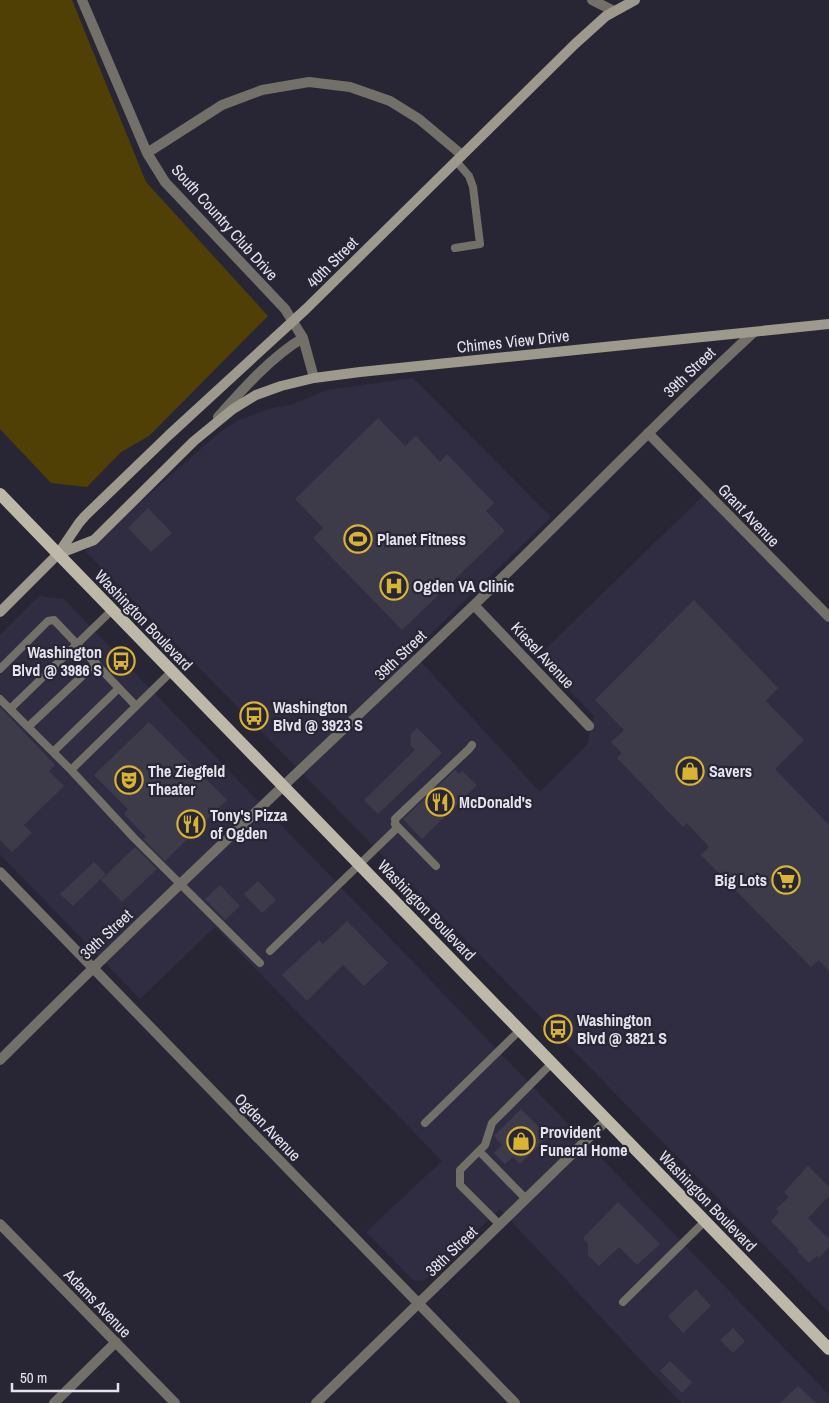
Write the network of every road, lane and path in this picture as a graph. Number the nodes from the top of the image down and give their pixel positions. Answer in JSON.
{"nodes":[{"id":1,"x":82,"y":0,"type":"edge"},
{"id":2,"x":592,"y":0,"type":"edge"},
{"id":3,"x":635,"y":0,"type":"edge"},
{"id":4,"x":614,"y":11,"type":"junction"},
{"id":5,"x":147,"y":153,"type":"junction"},
{"id":6,"x":459,"y":158,"type":"junction"},
{"id":7,"x":455,"y":248,"type":"dead end"},
{"id":8,"x":293,"y":320,"type":"junction"},
{"id":9,"x":829,"y":324,"type":"edge"},
{"id":10,"x":754,"y":332,"type":"junction"},
{"id":11,"x":303,"y":338,"type":"junction"},
{"id":12,"x":314,"y":378,"type":"junction"},
{"id":13,"x":212,"y":425,"type":"junction"},
{"id":14,"x":648,"y":433,"type":"junction"},
{"id":15,"x":0,"y":494,"type":"edge"},
{"id":16,"x":58,"y":554,"type":"junction"},
{"id":17,"x":474,"y":605,"type":"junction"},
{"id":18,"x":112,"y":610,"type":"junction"},
{"id":19,"x":0,"y":612,"type":"edge"},
{"id":20,"x":829,"y":617,"type":"edge"},
{"id":21,"x":78,"y":643,"type":"junction"},
{"id":22,"x":96,"y":663,"type":"junction"},
{"id":23,"x":0,"y":669,"type":"edge"},
{"id":24,"x":172,"y":671,"type":"junction"},
{"id":25,"x":119,"y":688,"type":"junction"},
{"id":26,"x":0,"y":699,"type":"edge"},
{"id":27,"x":136,"y":706,"type":"junction"},
{"id":28,"x":10,"y":709,"type":"junction"},
{"id":29,"x":589,"y":726,"type":"dead end"},
{"id":30,"x":28,"y":727,"type":"junction"},
{"id":31,"x":472,"y":745,"type":"dead end"},
{"id":32,"x":53,"y":752,"type":"junction"},
{"id":33,"x":71,"y":770,"type":"junction"},
{"id":34,"x":284,"y":787,"type":"junction"},
{"id":35,"x":395,"y":824,"type":"junction"},
{"id":36,"x":360,"y":865,"type":"junction"},
{"id":37,"x":436,"y":866,"type":"dead end"},
{"id":38,"x":0,"y":872,"type":"edge"},
{"id":39,"x":181,"y":884,"type":"junction"},
{"id":40,"x":270,"y":951,"type":"dead end"},
{"id":41,"x":260,"y":963,"type":"dead end"},
{"id":42,"x":92,"y":968,"type":"junction"},
{"id":43,"x":520,"y":1030,"type":"junction"},
{"id":44,"x":0,"y":1060,"type":"edge"},
{"id":45,"x":552,"y":1063,"type":"junction"},
{"id":46,"x":607,"y":1120,"type":"junction"},
{"id":47,"x":426,"y":1123,"type":"dead end"},
{"id":48,"x":479,"y":1151,"type":"junction"},
{"id":49,"x":526,"y":1199,"type":"junction"},
{"id":50,"x":705,"y":1221,"type":"junction"},
{"id":51,"x":0,"y":1224,"type":"edge"},
{"id":52,"x":500,"y":1225,"type":"junction"},
{"id":53,"x":623,"y":1302,"type":"dead end"},
{"id":54,"x":418,"y":1304,"type":"junction"},
{"id":55,"x":116,"y":1342,"type":"junction"},
{"id":56,"x":829,"y":1349,"type":"edge"},
{"id":57,"x":54,"y":1403,"type":"edge"},
{"id":58,"x":175,"y":1403,"type":"edge"},
{"id":59,"x":316,"y":1403,"type":"edge"},
{"id":60,"x":514,"y":1403,"type":"edge"}],
"edges":[{"from":1,"to":5,"type":"street","name":"South Country Club Drive"},
{"from":2,"to":4,"type":"street"},
{"from":3,"to":4,"type":"main road","name":"40th Street"},
{"from":4,"to":6,"type":"main road","name":"40th Street"},
{"from":5,"to":6,"type":"street"},
{"from":5,"to":8,"type":"street","name":"South Country Club Drive"},
{"from":6,"to":7,"type":"lane"},
{"from":6,"to":8,"type":"main road","name":"40th Street"},
{"from":8,"to":11,"type":"street","name":"South Country Club Drive"},
{"from":8,"to":16,"type":"main road","name":"40th Street"},
{"from":9,"to":10,"type":"main road","name":"Chimes View Drive"},
{"from":10,"to":12,"type":"main road","name":"Chimes View Drive"},
{"from":10,"to":14,"type":"street","name":"39th Street"},
{"from":11,"to":12,"type":"street","name":"South Country Club Drive"},
{"from":11,"to":13,"type":"street","name":"40th Street"},
{"from":12,"to":13,"type":"main road","name":"Chimes View Drive"},
{"from":13,"to":16,"type":"main road","name":"40th Street"},
{"from":14,"to":17,"type":"street","name":"39th Street"},
{"from":14,"to":20,"type":"street","name":"Grant Avenue"},
{"from":15,"to":16,"type":"main road","name":"Washington Boulevard"},
{"from":16,"to":18,"type":"main road","name":"Washington Boulevard"},
{"from":16,"to":19,"type":"main road","name":"40th Street"},
{"from":17,"to":29,"type":"street","name":"Kiesel Avenue"},
{"from":17,"to":34,"type":"street","name":"39th Street"},
{"from":18,"to":21,"type":"lane"},
{"from":18,"to":24,"type":"main road","name":"Washington Boulevard"},
{"from":21,"to":22,"type":"lane"},
{"from":21,"to":23,"type":"lane"},
{"from":21,"to":28,"type":"lane"},
{"from":22,"to":25,"type":"lane"},
{"from":22,"to":30,"type":"lane"},
{"from":24,"to":27,"type":"lane"},
{"from":24,"to":34,"type":"main road","name":"Washington Boulevard"},
{"from":25,"to":27,"type":"lane"},
{"from":25,"to":32,"type":"lane"},
{"from":26,"to":28,"type":"lane"},
{"from":27,"to":33,"type":"lane"},
{"from":28,"to":30,"type":"lane"},
{"from":30,"to":32,"type":"lane"},
{"from":31,"to":35,"type":"lane"},
{"from":32,"to":33,"type":"lane"},
{"from":33,"to":39,"type":"lane"},
{"from":34,"to":36,"type":"main road","name":"Washington Boulevard"},
{"from":34,"to":39,"type":"street","name":"39th Street"},
{"from":35,"to":36,"type":"lane"},
{"from":35,"to":37,"type":"lane"},
{"from":36,"to":40,"type":"lane"},
{"from":36,"to":43,"type":"main road","name":"Washington Boulevard"},
{"from":38,"to":42,"type":"street","name":"Ogden Avenue"},
{"from":39,"to":41,"type":"lane"},
{"from":39,"to":42,"type":"street","name":"39th Street"},
{"from":42,"to":44,"type":"street","name":"39th Street"},
{"from":42,"to":54,"type":"street","name":"Ogden Avenue"},
{"from":43,"to":45,"type":"main road","name":"Washington Boulevard"},
{"from":43,"to":47,"type":"lane"},
{"from":45,"to":46,"type":"main road","name":"Washington Boulevard"},
{"from":45,"to":48,"type":"lane"},
{"from":46,"to":49,"type":"street","name":"38th Street"},
{"from":46,"to":50,"type":"main road","name":"Washington Boulevard"},
{"from":48,"to":49,"type":"lane"},
{"from":48,"to":52,"type":"lane"},
{"from":49,"to":52,"type":"street","name":"38th Street"},
{"from":50,"to":53,"type":"lane"},
{"from":50,"to":56,"type":"main road","name":"Washington Boulevard"},
{"from":51,"to":55,"type":"street","name":"Adams Avenue"},
{"from":52,"to":54,"type":"street","name":"38th Street"},
{"from":54,"to":59,"type":"street","name":"38th Street"},
{"from":54,"to":60,"type":"street","name":"Ogden Avenue"},
{"from":55,"to":57,"type":"street"},
{"from":55,"to":58,"type":"street","name":"Adams Avenue"}]}
